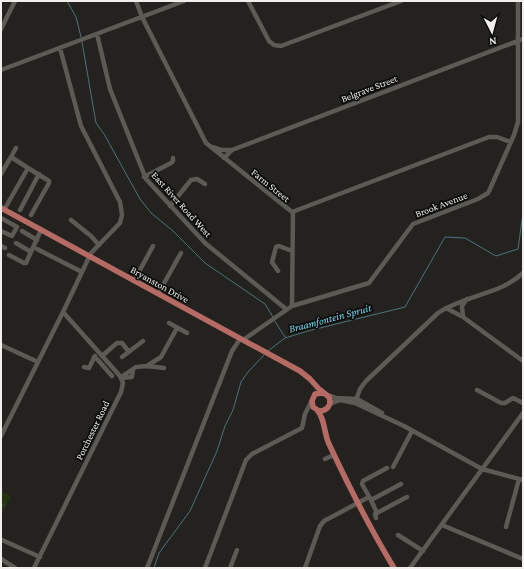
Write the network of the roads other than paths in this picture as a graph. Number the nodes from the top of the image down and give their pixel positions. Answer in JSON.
{"nodes":[{"id":1,"x":15,"y":1,"type":"edge"},
{"id":2,"x":136,"y":1,"type":"edge"},
{"id":3,"x":184,"y":1,"type":"edge"},
{"id":4,"x":248,"y":1,"type":"edge"},
{"id":5,"x":401,"y":1,"type":"edge"},
{"id":6,"x":518,"y":1,"type":"edge"},
{"id":7,"x":142,"y":17,"type":"junction"},
{"id":8,"x":1,"y":29,"type":"edge"},
{"id":9,"x":97,"y":34,"type":"junction"},
{"id":10,"x":521,"y":41,"type":"edge"},
{"id":11,"x":60,"y":48,"type":"junction"},
{"id":12,"x":1,"y":70,"type":"edge"},
{"id":13,"x":510,"y":142,"type":"junction"},
{"id":14,"x":208,"y":145,"type":"junction"},
{"id":15,"x":16,"y":148,"type":"dead end"},
{"id":16,"x":232,"y":150,"type":"junction"},
{"id":17,"x":10,"y":157,"type":"junction"},
{"id":18,"x":173,"y":158,"type":"dead end"},
{"id":19,"x":224,"y":158,"type":"junction"},
{"id":20,"x":28,"y":168,"type":"junction"},
{"id":21,"x":1,"y":174,"type":"edge"},
{"id":22,"x":39,"y":174,"type":"junction"},
{"id":23,"x":144,"y":177,"type":"junction"},
{"id":24,"x":206,"y":184,"type":"dead end"},
{"id":25,"x":170,"y":206,"type":"junction"},
{"id":26,"x":3,"y":209,"type":"edge"},
{"id":27,"x":20,"y":210,"type":"dead end"},
{"id":28,"x":293,"y":212,"type":"junction"},
{"id":29,"x":31,"y":215,"type":"dead end"},
{"id":30,"x":1,"y":218,"type":"edge"},
{"id":31,"x":71,"y":220,"type":"dead end"},
{"id":32,"x":41,"y":230,"type":"junction"},
{"id":33,"x":1,"y":231,"type":"edge"},
{"id":34,"x":22,"y":232,"type":"dead end"},
{"id":35,"x":37,"y":240,"type":"junction"},
{"id":36,"x":16,"y":243,"type":"dead end"},
{"id":37,"x":99,"y":245,"type":"junction"},
{"id":38,"x":154,"y":246,"type":"dead end"},
{"id":39,"x":37,"y":248,"type":"dead end"},
{"id":40,"x":292,"y":251,"type":"junction"},
{"id":41,"x":31,"y":252,"type":"junction"},
{"id":42,"x":181,"y":253,"type":"dead end"},
{"id":43,"x":9,"y":255,"type":"dead end"},
{"id":44,"x":89,"y":256,"type":"junction"},
{"id":45,"x":278,"y":271,"type":"dead end"},
{"id":46,"x":82,"y":272,"type":"junction"},
{"id":47,"x":523,"y":273,"type":"edge"},
{"id":48,"x":134,"y":281,"type":"junction"},
{"id":49,"x":158,"y":294,"type":"junction"},
{"id":50,"x":468,"y":298,"type":"junction"},
{"id":51,"x":292,"y":306,"type":"junction"},
{"id":52,"x":446,"y":308,"type":"junction"},
{"id":53,"x":286,"y":309,"type":"junction"},
{"id":54,"x":63,"y":312,"type":"junction"},
{"id":55,"x":463,"y":318,"type":"junction"},
{"id":56,"x":168,"y":323,"type":"dead end"},
{"id":57,"x":177,"y":328,"type":"junction"},
{"id":58,"x":187,"y":333,"type":"dead end"},
{"id":59,"x":242,"y":339,"type":"junction"},
{"id":60,"x":143,"y":341,"type":"dead end"},
{"id":61,"x":1,"y":345,"type":"edge"},
{"id":62,"x":97,"y":350,"type":"junction"},
{"id":63,"x":129,"y":352,"type":"junction"},
{"id":64,"x":102,"y":356,"type":"junction"},
{"id":65,"x":94,"y":357,"type":"junction"},
{"id":66,"x":122,"y":357,"type":"dead end"},
{"id":67,"x":523,"y":361,"type":"edge"},
{"id":68,"x":38,"y":362,"type":"junction"},
{"id":69,"x":147,"y":366,"type":"junction"},
{"id":70,"x":84,"y":367,"type":"dead end"},
{"id":71,"x":164,"y":368,"type":"dead end"},
{"id":72,"x":112,"y":376,"type":"dead end"},
{"id":73,"x":122,"y":378,"type":"junction"},
{"id":74,"x":308,"y":378,"type":"junction"},
{"id":75,"x":476,"y":390,"type":"dead end"},
{"id":76,"x":325,"y":394,"type":"junction"},
{"id":77,"x":312,"y":401,"type":"junction"},
{"id":78,"x":356,"y":401,"type":"junction"},
{"id":79,"x":523,"y":403,"type":"edge"},
{"id":80,"x":328,"y":407,"type":"junction"},
{"id":81,"x":316,"y":409,"type":"junction"},
{"id":82,"x":523,"y":413,"type":"edge"},
{"id":83,"x":305,"y":414,"type":"junction"},
{"id":84,"x":412,"y":431,"type":"junction"},
{"id":85,"x":1,"y":436,"type":"edge"},
{"id":86,"x":334,"y":455,"type":"junction"},
{"id":87,"x":326,"y":459,"type":"dead end"},
{"id":88,"x":393,"y":467,"type":"dead end"},
{"id":89,"x":387,"y":468,"type":"dead end"},
{"id":90,"x":482,"y":469,"type":"junction"},
{"id":91,"x":521,"y":479,"type":"edge"},
{"id":92,"x":402,"y":484,"type":"dead end"},
{"id":93,"x":407,"y":497,"type":"dead end"},
{"id":94,"x":370,"y":498,"type":"junction"},
{"id":95,"x":359,"y":502,"type":"junction"},
{"id":96,"x":442,"y":525,"type":"junction"},
{"id":97,"x":506,"y":527,"type":"dead end"},
{"id":98,"x":398,"y":535,"type":"dead end"},
{"id":99,"x":2,"y":540,"type":"edge"},
{"id":100,"x":237,"y":550,"type":"dead end"},
{"id":101,"x":423,"y":551,"type":"junction"},
{"id":102,"x":40,"y":557,"type":"junction"},
{"id":103,"x":523,"y":558,"type":"edge"},
{"id":104,"x":1,"y":560,"type":"edge"},
{"id":105,"x":15,"y":568,"type":"edge"},
{"id":106,"x":34,"y":568,"type":"edge"},
{"id":107,"x":147,"y":568,"type":"edge"},
{"id":108,"x":205,"y":568,"type":"edge"},
{"id":109,"x":230,"y":568,"type":"edge"},
{"id":110,"x":305,"y":568,"type":"edge"},
{"id":111,"x":394,"y":568,"type":"edge"},
{"id":112,"x":410,"y":568,"type":"edge"}],
"edges":[{"from":1,"to":8,"type":"street"},
{"from":2,"to":7,"type":"street","name":"Farm Street"},
{"from":3,"to":7,"type":"street"},
{"from":4,"to":5,"type":"street"},
{"from":6,"to":10,"type":"street","name":"Brook Avenue"},
{"from":7,"to":9,"type":"street"},
{"from":7,"to":14,"type":"street","name":"Farm Street"},
{"from":9,"to":11,"type":"street"},
{"from":9,"to":23,"type":"street","name":"East River Road West"},
{"from":10,"to":13,"type":"street","name":"Brook Avenue"},
{"from":10,"to":16,"type":"street","name":"Belgrave Street"},
{"from":11,"to":12,"type":"street"},
{"from":11,"to":37,"type":"street"},
{"from":13,"to":28,"type":"street","name":"Farm Street"},
{"from":13,"to":51,"type":"street","name":"Brook Avenue"},
{"from":14,"to":16,"type":"street"},
{"from":14,"to":19,"type":"street","name":"Farm Street"},
{"from":15,"to":17,"type":"street"},
{"from":16,"to":19,"type":"street","name":"Belgrave Street"},
{"from":17,"to":20,"type":"street"},
{"from":17,"to":21,"type":"street"},
{"from":18,"to":23,"type":"street"},
{"from":19,"to":28,"type":"street","name":"Farm Street"},
{"from":20,"to":22,"type":"street"},
{"from":20,"to":26,"type":"street"},
{"from":22,"to":27,"type":"street"},
{"from":22,"to":29,"type":"street"},
{"from":23,"to":25,"type":"street","name":"East River Road West"},
{"from":24,"to":25,"type":"street"},
{"from":25,"to":53,"type":"street","name":"East River Road West"},
{"from":26,"to":32,"type":"main road","name":"Bryanston Drive"},
{"from":28,"to":40,"type":"street"},
{"from":30,"to":33,"type":"street"},
{"from":31,"to":37,"type":"street"},
{"from":32,"to":35,"type":"street"},
{"from":32,"to":44,"type":"main road","name":"Bryanston Drive"},
{"from":34,"to":35,"type":"street"},
{"from":35,"to":41,"type":"street"},
{"from":36,"to":41,"type":"street"},
{"from":37,"to":44,"type":"street"},
{"from":38,"to":48,"type":"street"},
{"from":39,"to":46,"type":"street"},
{"from":40,"to":45,"type":"street"},
{"from":40,"to":51,"type":"street"},
{"from":41,"to":43,"type":"street"},
{"from":42,"to":49,"type":"street"},
{"from":44,"to":46,"type":"street"},
{"from":44,"to":48,"type":"main road","name":"Bryanston Drive"},
{"from":46,"to":54,"type":"street"},
{"from":47,"to":50,"type":"street"},
{"from":48,"to":49,"type":"main road","name":"Bryanston Drive"},
{"from":49,"to":59,"type":"main road","name":"Bryanston Drive"},
{"from":50,"to":52,"type":"street"},
{"from":50,"to":55,"type":"street"},
{"from":51,"to":53,"type":"street","name":"Brook Avenue"},
{"from":52,"to":55,"type":"street"},
{"from":52,"to":78,"type":"street"},
{"from":53,"to":59,"type":"street","name":"Brook Avenue"},
{"from":54,"to":62,"type":"street"},
{"from":54,"to":68,"type":"street"},
{"from":55,"to":67,"type":"street"},
{"from":56,"to":57,"type":"street"},
{"from":57,"to":58,"type":"street"},
{"from":57,"to":69,"type":"street"},
{"from":59,"to":74,"type":"main road","name":"Bryanston Drive"},
{"from":59,"to":107,"type":"street","name":"Brook Avenue"},
{"from":60,"to":63,"type":"street"},
{"from":61,"to":68,"type":"street"},
{"from":62,"to":64,"type":"street"},
{"from":62,"to":65,"type":"street"},
{"from":63,"to":64,"type":"street"},
{"from":63,"to":66,"type":"street"},
{"from":64,"to":73,"type":"street"},
{"from":65,"to":70,"type":"street"},
{"from":65,"to":72,"type":"street"},
{"from":68,"to":85,"type":"street"},
{"from":69,"to":71,"type":"street"},
{"from":69,"to":73,"type":"street"},
{"from":73,"to":102,"type":"street","name":"Porchester Road"},
{"from":74,"to":76,"type":"main road","name":"Bryanston Drive"},
{"from":74,"to":77,"type":"main road"},
{"from":75,"to":79,"type":"street"},
{"from":76,"to":77,"type":"main road"},
{"from":76,"to":78,"type":"street"},
{"from":76,"to":80,"type":"main road"},
{"from":77,"to":81,"type":"main road"},
{"from":77,"to":83,"type":"street"},
{"from":78,"to":80,"type":"street"},
{"from":78,"to":84,"type":"street"},
{"from":80,"to":81,"type":"main road"},
{"from":80,"to":95,"type":"main road"},
{"from":81,"to":83,"type":"street"},
{"from":81,"to":86,"type":"main road"},
{"from":82,"to":90,"type":"street"},
{"from":83,"to":108,"type":"street"},
{"from":84,"to":88,"type":"street"},
{"from":84,"to":90,"type":"street"},
{"from":86,"to":87,"type":"street"},
{"from":86,"to":95,"type":"main road"},
{"from":89,"to":94,"type":"street"},
{"from":90,"to":91,"type":"street"},
{"from":90,"to":96,"type":"street"},
{"from":91,"to":97,"type":"street"},
{"from":92,"to":94,"type":"street"},
{"from":93,"to":94,"type":"street"},
{"from":94,"to":95,"type":"street"},
{"from":95,"to":110,"type":"street"},
{"from":95,"to":111,"type":"main road"},
{"from":96,"to":101,"type":"street"},
{"from":96,"to":103,"type":"street"},
{"from":98,"to":101,"type":"street"},
{"from":99,"to":102,"type":"street"},
{"from":100,"to":109,"type":"street"},
{"from":101,"to":112,"type":"street"},
{"from":102,"to":106,"type":"street","name":"Porchester Road"},
{"from":104,"to":105,"type":"street"}]}
